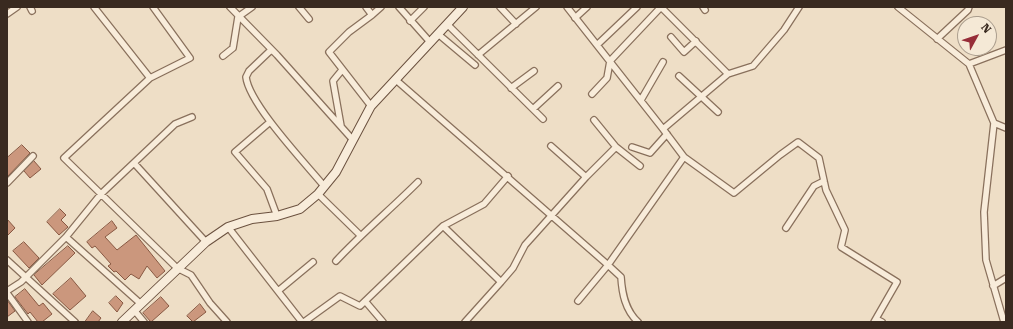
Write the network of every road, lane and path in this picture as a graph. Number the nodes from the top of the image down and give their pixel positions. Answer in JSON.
{"nodes":[{"id":1,"x":17,"y":7,"type":"edge"},
{"id":2,"x":94,"y":7,"type":"edge"},
{"id":3,"x":153,"y":7,"type":"edge"},
{"id":4,"x":230,"y":7,"type":"edge"},
{"id":5,"x":252,"y":7,"type":"edge"},
{"id":6,"x":299,"y":7,"type":"edge"},
{"id":7,"x":366,"y":7,"type":"edge"},
{"id":8,"x":381,"y":7,"type":"edge"},
{"id":9,"x":399,"y":7,"type":"edge"},
{"id":10,"x":424,"y":7,"type":"edge"},
{"id":11,"x":463,"y":7,"type":"edge"},
{"id":12,"x":500,"y":7,"type":"edge"},
{"id":13,"x":536,"y":7,"type":"edge"},
{"id":14,"x":567,"y":7,"type":"edge"},
{"id":15,"x":587,"y":7,"type":"edge"},
{"id":16,"x":637,"y":7,"type":"edge"},
{"id":17,"x":661,"y":7,"type":"edge"},
{"id":18,"x":799,"y":7,"type":"edge"},
{"id":19,"x":898,"y":7,"type":"edge"},
{"id":20,"x":968,"y":7,"type":"edge"},
{"id":21,"x":7,"y":14,"type":"edge"},
{"id":22,"x":372,"y":15,"type":"junction"},
{"id":23,"x":238,"y":17,"type":"junction"},
{"id":24,"x":575,"y":18,"type":"junction"},
{"id":25,"x":310,"y":20,"type":"dead end"},
{"id":26,"x":410,"y":21,"type":"junction"},
{"id":27,"x":447,"y":24,"type":"junction"},
{"id":28,"x":516,"y":24,"type":"junction"},
{"id":29,"x":438,"y":34,"type":"junction"},
{"id":30,"x":671,"y":37,"type":"dead end"},
{"id":31,"x":937,"y":39,"type":"junction"},
{"id":32,"x":430,"y":42,"type":"junction"},
{"id":33,"x":696,"y":42,"type":"junction"},
{"id":34,"x":597,"y":45,"type":"junction"},
{"id":35,"x":271,"y":50,"type":"junction"},
{"id":36,"x":1006,"y":50,"type":"edge"},
{"id":37,"x":223,"y":56,"type":"dead end"},
{"id":38,"x":478,"y":56,"type":"junction"},
{"id":39,"x":610,"y":61,"type":"junction"},
{"id":40,"x":663,"y":62,"type":"dead end"},
{"id":41,"x":969,"y":64,"type":"junction"},
{"id":42,"x":475,"y":65,"type":"dead end"},
{"id":43,"x":342,"y":70,"type":"junction"},
{"id":44,"x":534,"y":71,"type":"dead end"},
{"id":45,"x":728,"y":74,"type":"junction"},
{"id":46,"x":679,"y":76,"type":"dead end"},
{"id":47,"x":150,"y":78,"type":"junction"},
{"id":48,"x":396,"y":80,"type":"junction"},
{"id":49,"x":558,"y":86,"type":"dead end"},
{"id":50,"x":511,"y":88,"type":"junction"},
{"id":51,"x":592,"y":94,"type":"dead end"},
{"id":52,"x":702,"y":97,"type":"junction"},
{"id":53,"x":641,"y":100,"type":"junction"},
{"id":54,"x":371,"y":106,"type":"junction"},
{"id":55,"x":533,"y":109,"type":"junction"},
{"id":56,"x":718,"y":112,"type":"dead end"},
{"id":57,"x":192,"y":117,"type":"dead end"},
{"id":58,"x":543,"y":119,"type":"dead end"},
{"id":59,"x":594,"y":120,"type":"dead end"},
{"id":60,"x":270,"y":122,"type":"junction"},
{"id":61,"x":994,"y":123,"type":"junction"},
{"id":62,"x":341,"y":127,"type":"junction"},
{"id":63,"x":1006,"y":128,"type":"edge"},
{"id":64,"x":665,"y":131,"type":"junction"},
{"id":65,"x":354,"y":140,"type":"junction"},
{"id":66,"x":551,"y":146,"type":"dead end"},
{"id":67,"x":616,"y":147,"type":"junction"},
{"id":68,"x":632,"y":147,"type":"dead end"},
{"id":69,"x":33,"y":156,"type":"dead end"},
{"id":70,"x":684,"y":157,"type":"junction"},
{"id":71,"x":134,"y":163,"type":"junction"},
{"id":72,"x":640,"y":166,"type":"dead end"},
{"id":73,"x":508,"y":176,"type":"junction"},
{"id":74,"x":586,"y":177,"type":"junction"},
{"id":75,"x":824,"y":180,"type":"junction"},
{"id":76,"x":418,"y":182,"type":"dead end"},
{"id":77,"x":7,"y":183,"type":"edge"},
{"id":78,"x":324,"y":186,"type":"junction"},
{"id":79,"x":101,"y":194,"type":"junction"},
{"id":80,"x":318,"y":194,"type":"junction"},
{"id":81,"x":552,"y":215,"type":"junction"},
{"id":82,"x":277,"y":216,"type":"junction"},
{"id":83,"x":444,"y":226,"type":"junction"},
{"id":84,"x":228,"y":227,"type":"junction"},
{"id":85,"x":786,"y":228,"type":"dead end"},
{"id":86,"x":360,"y":235,"type":"junction"},
{"id":87,"x":66,"y":237,"type":"junction"},
{"id":88,"x":206,"y":242,"type":"junction"},
{"id":89,"x":7,"y":260,"type":"edge"},
{"id":90,"x":336,"y":261,"type":"dead end"},
{"id":91,"x":313,"y":262,"type":"dead end"},
{"id":92,"x":608,"y":265,"type":"junction"},
{"id":93,"x":177,"y":268,"type":"junction"},
{"id":94,"x":25,"y":276,"type":"junction"},
{"id":95,"x":1006,"y":278,"type":"edge"},
{"id":96,"x":501,"y":282,"type":"junction"},
{"id":97,"x":993,"y":286,"type":"junction"},
{"id":98,"x":278,"y":291,"type":"junction"},
{"id":99,"x":7,"y":292,"type":"edge"},
{"id":100,"x":365,"y":301,"type":"junction"},
{"id":101,"x":578,"y":301,"type":"dead end"},
{"id":102,"x":141,"y":304,"type":"junction"},
{"id":103,"x":134,"y":310,"type":"junction"},
{"id":104,"x":875,"y":320,"type":"edge"},
{"id":105,"x":28,"y":322,"type":"edge"},
{"id":106,"x":75,"y":322,"type":"edge"},
{"id":107,"x":122,"y":322,"type":"edge"},
{"id":108,"x":144,"y":322,"type":"edge"},
{"id":109,"x":227,"y":322,"type":"edge"},
{"id":110,"x":303,"y":322,"type":"edge"},
{"id":111,"x":383,"y":322,"type":"edge"},
{"id":112,"x":465,"y":322,"type":"edge"},
{"id":113,"x":638,"y":322,"type":"edge"},
{"id":114,"x":882,"y":322,"type":"edge"},
{"id":115,"x":1004,"y":322,"type":"edge"}],
"edges":[{"from":1,"to":21,"type":"street"},
{"from":2,"to":47,"type":"street"},
{"from":3,"to":47,"type":"street"},
{"from":4,"to":23,"type":"street"},
{"from":5,"to":23,"type":"street"},
{"from":6,"to":25,"type":"street"},
{"from":7,"to":22,"type":"street"},
{"from":8,"to":22,"type":"street"},
{"from":9,"to":26,"type":"street"},
{"from":10,"to":26,"type":"street"},
{"from":11,"to":27,"type":"main road"},
{"from":12,"to":28,"type":"street"},
{"from":13,"to":28,"type":"street"},
{"from":14,"to":24,"type":"street"},
{"from":15,"to":24,"type":"street"},
{"from":16,"to":34,"type":"street"},
{"from":17,"to":33,"type":"street"},
{"from":17,"to":39,"type":"street"},
{"from":18,"to":45,"type":"street"},
{"from":19,"to":31,"type":"street"},
{"from":20,"to":31,"type":"street"},
{"from":22,"to":43,"type":"street"},
{"from":23,"to":35,"type":"street"},
{"from":23,"to":37,"type":"street"},
{"from":24,"to":34,"type":"street"},
{"from":26,"to":32,"type":"street"},
{"from":27,"to":29,"type":"main road"},
{"from":27,"to":38,"type":"street"},
{"from":28,"to":38,"type":"street"},
{"from":29,"to":32,"type":"main road"},
{"from":29,"to":42,"type":"street"},
{"from":30,"to":33,"type":"street"},
{"from":31,"to":41,"type":"street"},
{"from":32,"to":48,"type":"main road"},
{"from":33,"to":45,"type":"street"},
{"from":34,"to":39,"type":"street"},
{"from":35,"to":60,"type":"street"},
{"from":35,"to":62,"type":"street"},
{"from":36,"to":41,"type":"street"},
{"from":38,"to":50,"type":"street"},
{"from":39,"to":51,"type":"street"},
{"from":39,"to":53,"type":"street"},
{"from":40,"to":53,"type":"street"},
{"from":41,"to":61,"type":"street"},
{"from":43,"to":54,"type":"street"},
{"from":43,"to":62,"type":"street"},
{"from":44,"to":50,"type":"street"},
{"from":45,"to":52,"type":"street"},
{"from":46,"to":52,"type":"street"},
{"from":47,"to":79,"type":"street"},
{"from":48,"to":54,"type":"main road"},
{"from":48,"to":73,"type":"street"},
{"from":49,"to":55,"type":"street"},
{"from":50,"to":55,"type":"street"},
{"from":52,"to":56,"type":"street"},
{"from":52,"to":64,"type":"street"},
{"from":53,"to":64,"type":"street"},
{"from":54,"to":65,"type":"main road"},
{"from":55,"to":58,"type":"street"},
{"from":57,"to":71,"type":"street"},
{"from":59,"to":67,"type":"street"},
{"from":60,"to":78,"type":"street"},
{"from":60,"to":82,"type":"street"},
{"from":61,"to":63,"type":"street"},
{"from":61,"to":97,"type":"street"},
{"from":62,"to":65,"type":"street"},
{"from":64,"to":68,"type":"street"},
{"from":64,"to":70,"type":"street"},
{"from":65,"to":78,"type":"main road"},
{"from":66,"to":74,"type":"street"},
{"from":67,"to":72,"type":"street"},
{"from":67,"to":74,"type":"street"},
{"from":69,"to":77,"type":"street"},
{"from":70,"to":75,"type":"street"},
{"from":70,"to":92,"type":"street"},
{"from":71,"to":79,"type":"street"},
{"from":71,"to":88,"type":"street"},
{"from":73,"to":81,"type":"street"},
{"from":73,"to":83,"type":"street"},
{"from":74,"to":81,"type":"street"},
{"from":75,"to":85,"type":"street"},
{"from":75,"to":104,"type":"street"},
{"from":76,"to":86,"type":"street"},
{"from":78,"to":80,"type":"main road"},
{"from":79,"to":87,"type":"street"},
{"from":79,"to":93,"type":"street"},
{"from":80,"to":82,"type":"main road"},
{"from":80,"to":86,"type":"street"},
{"from":81,"to":92,"type":"street"},
{"from":81,"to":96,"type":"street"},
{"from":82,"to":84,"type":"main road"},
{"from":83,"to":96,"type":"street"},
{"from":83,"to":100,"type":"street"},
{"from":84,"to":88,"type":"main road"},
{"from":84,"to":98,"type":"street"},
{"from":86,"to":90,"type":"street"},
{"from":87,"to":94,"type":"street"},
{"from":87,"to":102,"type":"street"},
{"from":88,"to":93,"type":"main road"},
{"from":89,"to":94,"type":"street"},
{"from":91,"to":98,"type":"street"},
{"from":92,"to":101,"type":"street"},
{"from":92,"to":113,"type":"street"},
{"from":93,"to":102,"type":"main road"},
{"from":93,"to":109,"type":"street"},
{"from":94,"to":99,"type":"street"},
{"from":94,"to":106,"type":"street"},
{"from":95,"to":97,"type":"street"},
{"from":96,"to":112,"type":"street"},
{"from":97,"to":115,"type":"street"},
{"from":98,"to":110,"type":"street"},
{"from":99,"to":105,"type":"street"},
{"from":100,"to":110,"type":"street"},
{"from":100,"to":111,"type":"street"},
{"from":102,"to":103,"type":"main road"},
{"from":103,"to":107,"type":"main road"},
{"from":103,"to":108,"type":"street"},
{"from":104,"to":114,"type":"street"}]}
